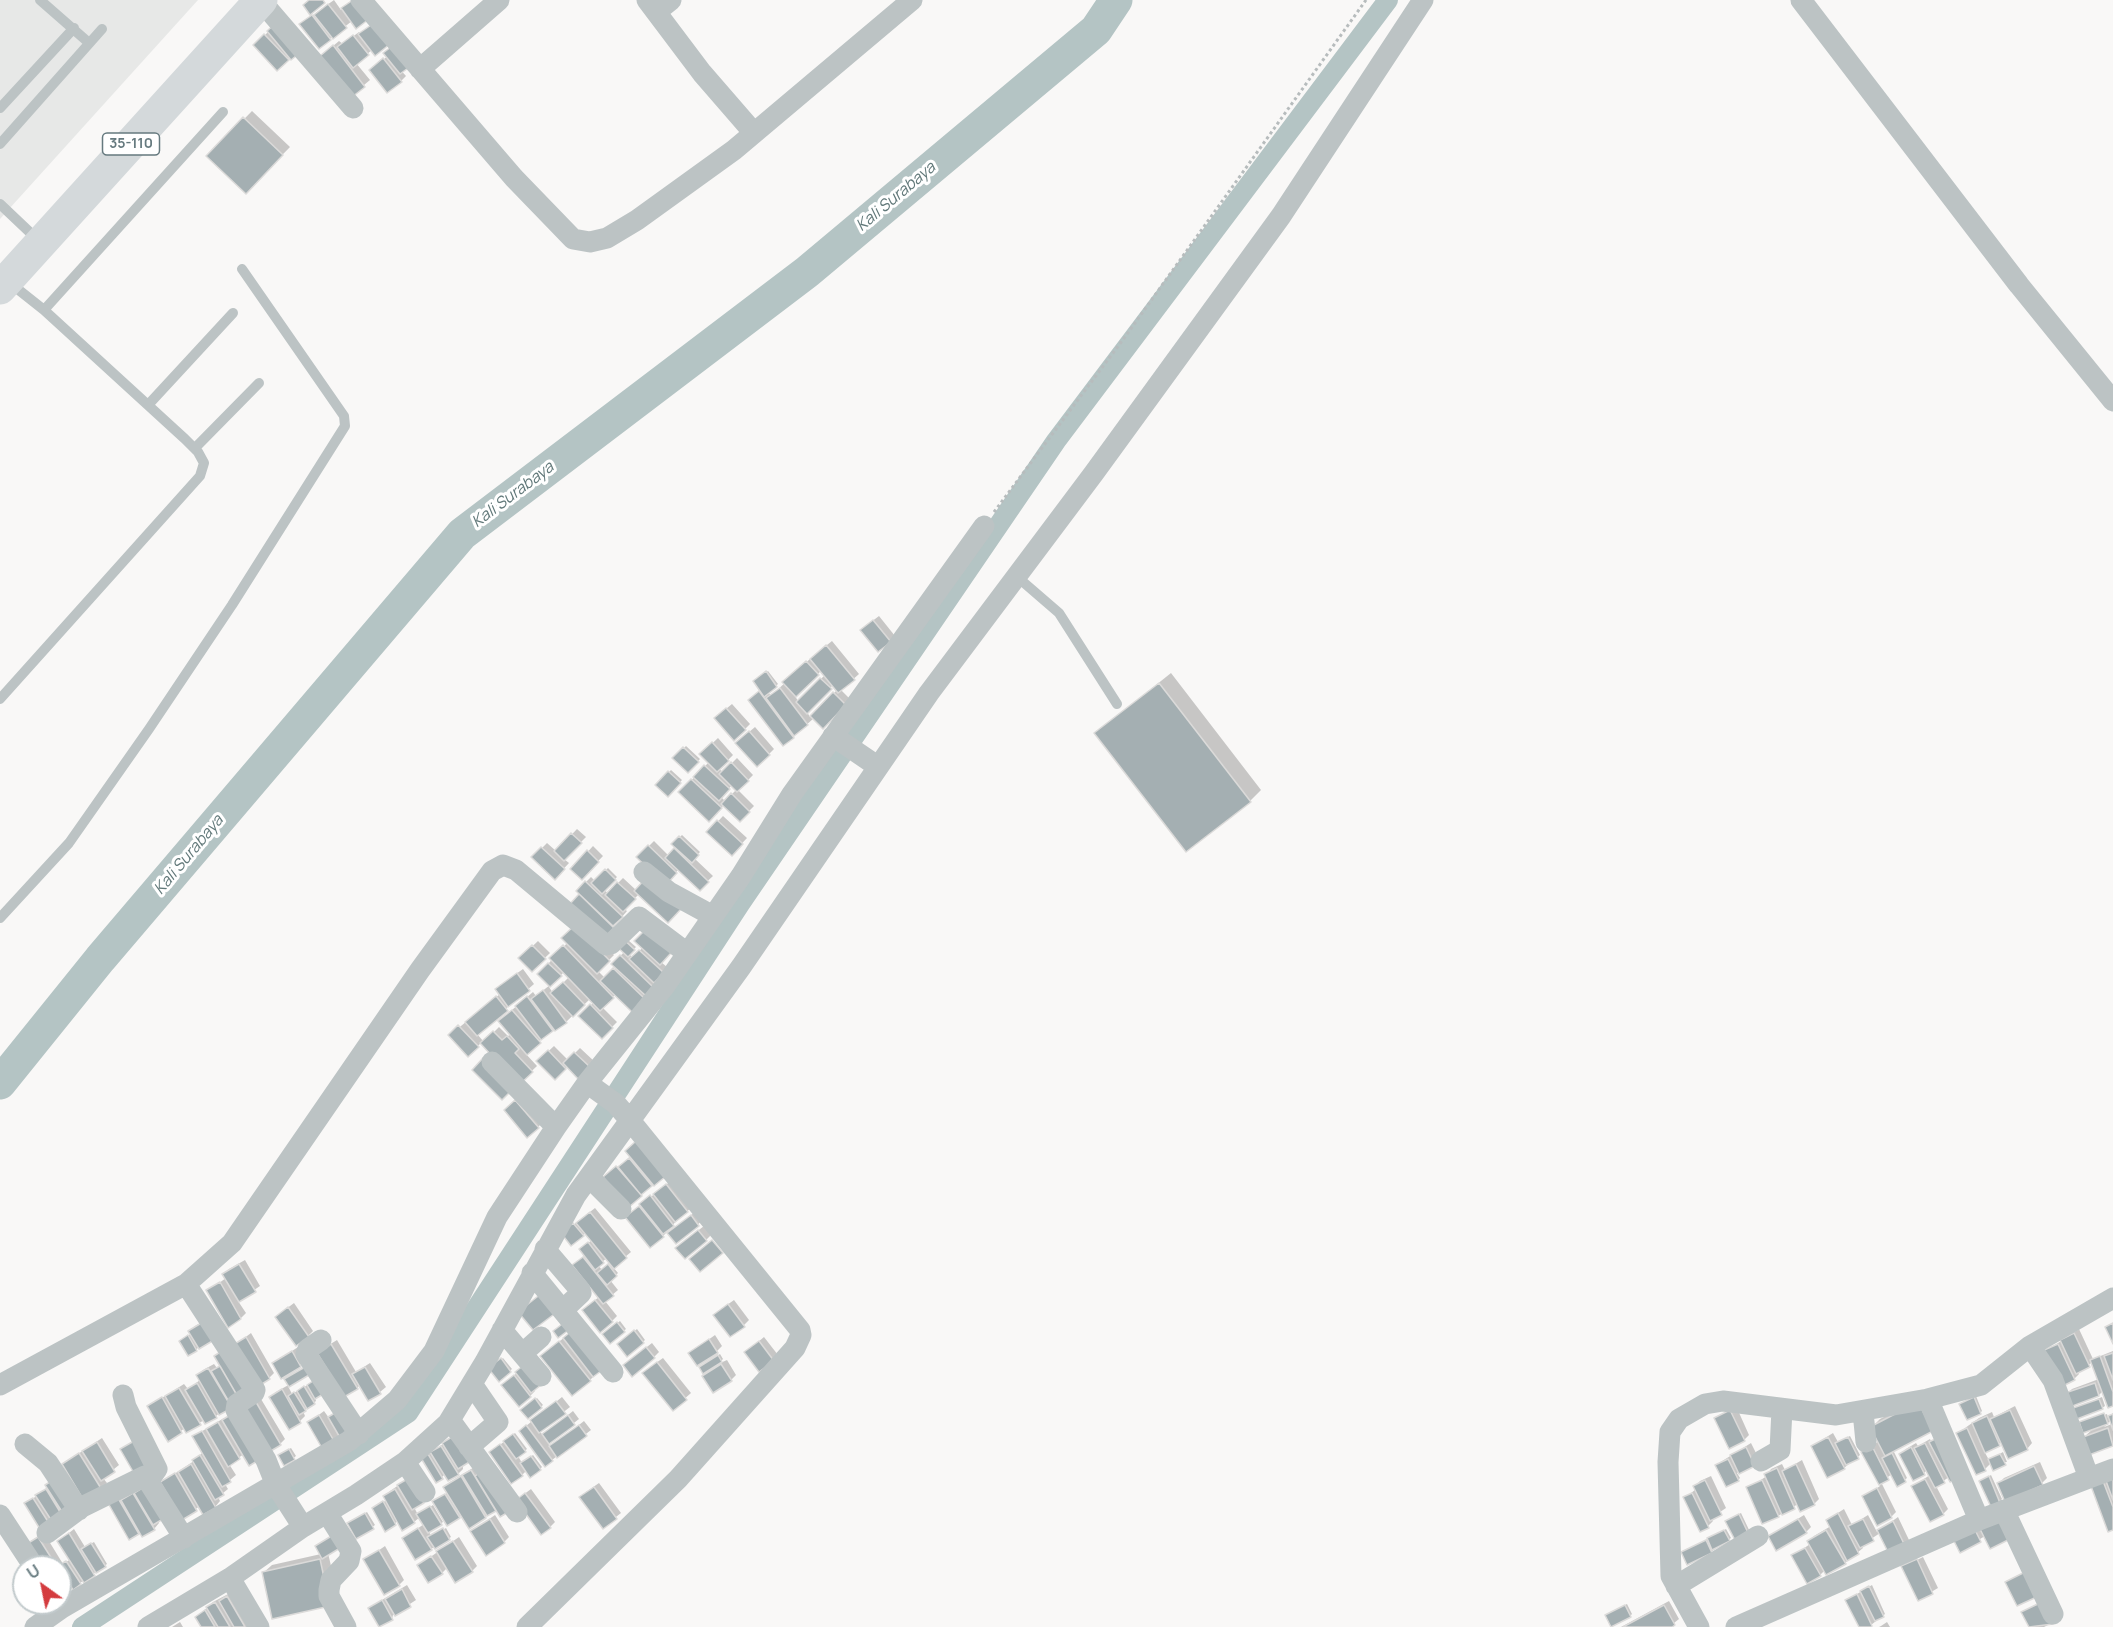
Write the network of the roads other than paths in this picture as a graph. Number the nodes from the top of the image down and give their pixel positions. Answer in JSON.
{"nodes":[{"id":1,"x":40,"y":0,"type":"edge"},
{"id":2,"x":261,"y":0,"type":"edge"},
{"id":3,"x":361,"y":0,"type":"edge"},
{"id":4,"x":499,"y":0,"type":"edge"},
{"id":5,"x":912,"y":0,"type":"edge"},
{"id":6,"x":1423,"y":0,"type":"edge"},
{"id":7,"x":1801,"y":0,"type":"edge"},
{"id":8,"x":658,"y":4,"type":"edge"},
{"id":9,"x":74,"y":28,"type":"junction"},
{"id":10,"x":102,"y":29,"type":"dead end"},
{"id":11,"x":88,"y":42,"type":"junction"},
{"id":12,"x":420,"y":69,"type":"junction"},
{"id":13,"x":0,"y":108,"type":"edge"},
{"id":14,"x":353,"y":108,"type":"dead end"},
{"id":15,"x":223,"y":112,"type":"dead end"},
{"id":16,"x":754,"y":133,"type":"junction"},
{"id":17,"x":0,"y":144,"type":"edge"},
{"id":18,"x":0,"y":204,"type":"edge"},
{"id":19,"x":42,"y":244,"type":"junction"},
{"id":20,"x":242,"y":269,"type":"dead end"},
{"id":21,"x":2,"y":280,"type":"edge"},
{"id":22,"x":44,"y":310,"type":"junction"},
{"id":23,"x":233,"y":313,"type":"dead end"},
{"id":24,"x":259,"y":383,"type":"dead end"},
{"id":25,"x":2113,"y":401,"type":"edge"},
{"id":26,"x":148,"y":405,"type":"junction"},
{"id":27,"x":195,"y":448,"type":"junction"},
{"id":28,"x":984,"y":526,"type":"road end"},
{"id":29,"x":1015,"y":575,"type":"junction"},
{"id":30,"x":0,"y":699,"type":"edge"},
{"id":31,"x":1116,"y":704,"type":"dead end"},
{"id":32,"x":837,"y":739,"type":"junction"},
{"id":33,"x":870,"y":762,"type":"junction"},
{"id":34,"x":644,"y":872,"type":"dead end"},
{"id":35,"x":713,"y":916,"type":"junction"},
{"id":36,"x":0,"y":918,"type":"edge"},
{"id":37,"x":687,"y":953,"type":"junction"},
{"id":38,"x":492,"y":1062,"type":"dead end"},
{"id":39,"x":591,"y":1085,"type":"junction"},
{"id":40,"x":622,"y":1112,"type":"junction"},
{"id":41,"x":556,"y":1127,"type":"junction"},
{"id":42,"x":589,"y":1176,"type":"junction"},
{"id":43,"x":621,"y":1209,"type":"dead end"},
{"id":44,"x":545,"y":1249,"type":"junction"},
{"id":45,"x":532,"y":1273,"type":"junction"},
{"id":46,"x":186,"y":1284,"type":"junction"},
{"id":47,"x":2113,"y":1298,"type":"edge"},
{"id":48,"x":563,"y":1310,"type":"junction"},
{"id":49,"x":502,"y":1330,"type":"junction"},
{"id":50,"x":541,"y":1337,"type":"dead end"},
{"id":51,"x":321,"y":1340,"type":"dead end"},
{"id":52,"x":2027,"y":1349,"type":"junction"},
{"id":53,"x":523,"y":1353,"type":"junction"},
{"id":54,"x":613,"y":1372,"type":"dead end"},
{"id":55,"x":541,"y":1376,"type":"dead end"},
{"id":56,"x":472,"y":1384,"type":"junction"},
{"id":57,"x":0,"y":1385,"type":"edge"},
{"id":58,"x":123,"y":1395,"type":"dead end"},
{"id":59,"x":1928,"y":1399,"type":"junction"},
{"id":60,"x":1782,"y":1409,"type":"junction"},
{"id":61,"x":1863,"y":1412,"type":"junction"},
{"id":62,"x":450,"y":1420,"type":"junction"},
{"id":63,"x":359,"y":1434,"type":"junction"},
{"id":64,"x":1866,"y":1442,"type":"dead end"},
{"id":65,"x":25,"y":1444,"type":"dead end"},
{"id":66,"x":469,"y":1447,"type":"junction"},
{"id":67,"x":1761,"y":1461,"type":"dead end"},
{"id":68,"x":405,"y":1462,"type":"junction"},
{"id":69,"x":2113,"y":1469,"type":"edge"},
{"id":70,"x":149,"y":1480,"type":"junction"},
{"id":71,"x":2084,"y":1480,"type":"junction"},
{"id":72,"x":277,"y":1486,"type":"junction"},
{"id":73,"x":425,"y":1492,"type":"dead end"},
{"id":74,"x":79,"y":1510,"type":"junction"},
{"id":75,"x":2004,"y":1510,"type":"junction"},
{"id":76,"x":517,"y":1512,"type":"dead end"},
{"id":77,"x":327,"y":1513,"type":"junction"},
{"id":78,"x":0,"y":1515,"type":"edge"},
{"id":79,"x":1979,"y":1520,"type":"junction"},
{"id":80,"x":299,"y":1522,"type":"junction"},
{"id":81,"x":47,"y":1533,"type":"dead end"},
{"id":82,"x":1758,"y":1536,"type":"dead end"},
{"id":83,"x":184,"y":1538,"type":"junction"},
{"id":84,"x":26,"y":1555,"type":"edge"},
{"id":85,"x":230,"y":1578,"type":"junction"},
{"id":86,"x":1676,"y":1586,"type":"junction"},
{"id":87,"x":72,"y":1599,"type":"edge"},
{"id":88,"x":2053,"y":1614,"type":"dead end"},
{"id":89,"x":49,"y":1615,"type":"edge"},
{"id":90,"x":35,"y":1627,"type":"edge"},
{"id":91,"x":148,"y":1627,"type":"edge"},
{"id":92,"x":260,"y":1627,"type":"edge"},
{"id":93,"x":346,"y":1627,"type":"edge"},
{"id":94,"x":527,"y":1627,"type":"edge"},
{"id":95,"x":1699,"y":1627,"type":"edge"},
{"id":96,"x":1736,"y":1627,"type":"edge"}],
"edges":[{"from":1,"to":9,"type":"lane"},
{"from":2,"to":14,"type":"street"},
{"from":2,"to":19,"type":"main road","number":"35-110"},
{"from":3,"to":12,"type":"street"},
{"from":4,"to":12,"type":"street"},
{"from":5,"to":16,"type":"street"},
{"from":6,"to":29,"type":"street"},
{"from":7,"to":25,"type":"street"},
{"from":8,"to":16,"type":"street"},
{"from":9,"to":11,"type":"lane"},
{"from":9,"to":13,"type":"lane"},
{"from":10,"to":11,"type":"lane"},
{"from":11,"to":17,"type":"lane"},
{"from":12,"to":16,"type":"street"},
{"from":15,"to":22,"type":"lane"},
{"from":18,"to":19,"type":"lane"},
{"from":19,"to":21,"type":"main road","number":"35-110"},
{"from":20,"to":36,"type":"lane"},
{"from":21,"to":22,"type":"lane"},
{"from":22,"to":26,"type":"lane"},
{"from":23,"to":26,"type":"lane"},
{"from":24,"to":27,"type":"lane"},
{"from":26,"to":27,"type":"lane"},
{"from":27,"to":30,"type":"lane"},
{"from":28,"to":32,"type":"street"},
{"from":29,"to":31,"type":"lane"},
{"from":29,"to":33,"type":"street"},
{"from":32,"to":33,"type":"street"},
{"from":32,"to":35,"type":"street"},
{"from":33,"to":40,"type":"street"},
{"from":34,"to":35,"type":"street"},
{"from":35,"to":37,"type":"street"},
{"from":37,"to":39,"type":"street"},
{"from":37,"to":46,"type":"street"},
{"from":38,"to":41,"type":"street"},
{"from":39,"to":40,"type":"street"},
{"from":39,"to":41,"type":"street"},
{"from":40,"to":42,"type":"street"},
{"from":40,"to":94,"type":"street"},
{"from":41,"to":63,"type":"street"},
{"from":42,"to":43,"type":"street"},
{"from":42,"to":44,"type":"street"},
{"from":44,"to":45,"type":"street"},
{"from":44,"to":48,"type":"street"},
{"from":45,"to":48,"type":"street"},
{"from":45,"to":49,"type":"street"},
{"from":46,"to":57,"type":"street"},
{"from":46,"to":72,"type":"street"},
{"from":47,"to":52,"type":"street"},
{"from":48,"to":54,"type":"street"},
{"from":49,"to":53,"type":"street"},
{"from":49,"to":56,"type":"street"},
{"from":50,"to":53,"type":"street"},
{"from":51,"to":63,"type":"street"},
{"from":52,"to":59,"type":"street"},
{"from":52,"to":71,"type":"street"},
{"from":53,"to":55,"type":"street"},
{"from":56,"to":62,"type":"street"},
{"from":56,"to":66,"type":"street"},
{"from":58,"to":70,"type":"street"},
{"from":59,"to":61,"type":"street"},
{"from":59,"to":79,"type":"street"},
{"from":60,"to":61,"type":"street"},
{"from":60,"to":67,"type":"street"},
{"from":60,"to":86,"type":"street"},
{"from":61,"to":64,"type":"street"},
{"from":62,"to":66,"type":"street"},
{"from":62,"to":68,"type":"street"},
{"from":63,"to":72,"type":"street"},
{"from":65,"to":74,"type":"street"},
{"from":66,"to":76,"type":"street"},
{"from":68,"to":73,"type":"street"},
{"from":68,"to":77,"type":"street"},
{"from":69,"to":71,"type":"street"},
{"from":70,"to":74,"type":"street"},
{"from":70,"to":83,"type":"street"},
{"from":71,"to":75,"type":"street"},
{"from":72,"to":80,"type":"street"},
{"from":72,"to":83,"type":"street"},
{"from":74,"to":81,"type":"street"},
{"from":75,"to":79,"type":"street"},
{"from":75,"to":88,"type":"street"},
{"from":77,"to":80,"type":"street"},
{"from":77,"to":93,"type":"street"},
{"from":78,"to":84,"type":"street"},
{"from":79,"to":96,"type":"street"},
{"from":80,"to":85,"type":"street"},
{"from":82,"to":86,"type":"street"},
{"from":83,"to":87,"type":"street"},
{"from":85,"to":91,"type":"street"},
{"from":85,"to":92,"type":"street"},
{"from":86,"to":95,"type":"street"},
{"from":89,"to":90,"type":"street"}]}
